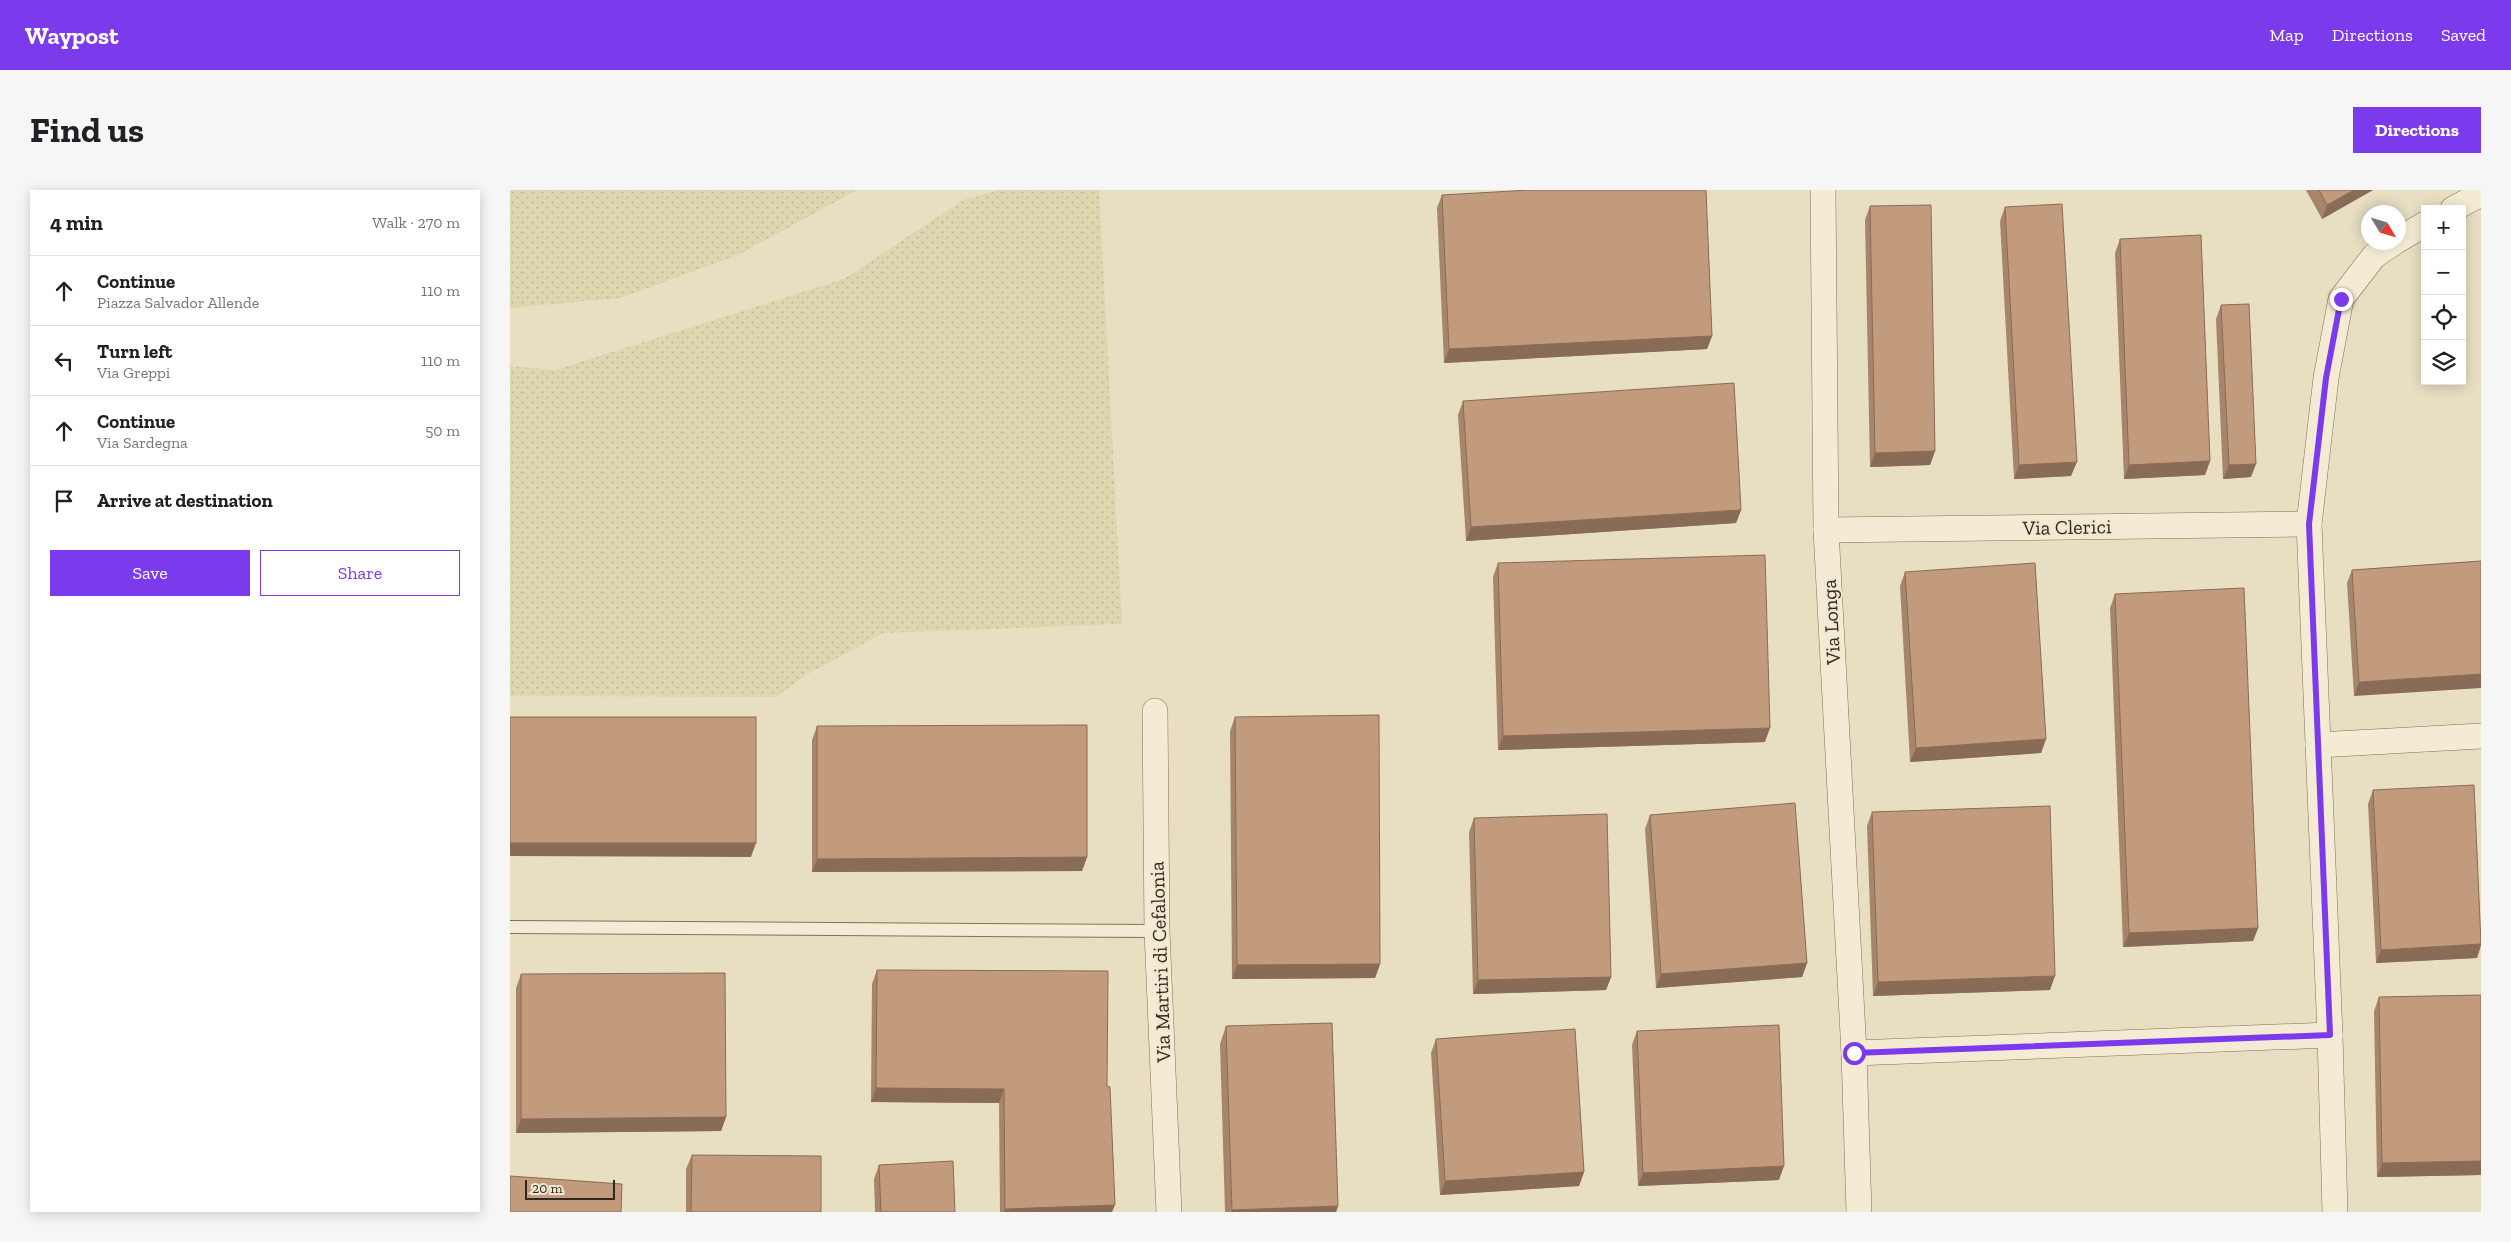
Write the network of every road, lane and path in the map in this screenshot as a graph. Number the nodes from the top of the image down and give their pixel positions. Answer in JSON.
{"nodes":[{"id":1,"x":1823,"y":190,"type":"edge"},
{"id":2,"x":2481,"y":194,"type":"edge"},
{"id":3,"x":2460,"y":205,"type":"edge"},
{"id":4,"x":2421,"y":226,"type":"edge"},
{"id":5,"x":2406,"y":235,"type":"edge"},
{"id":6,"x":2383,"y":250,"type":"edge"},
{"id":7,"x":2309,"y":524,"type":"junction"},
{"id":8,"x":1826,"y":530,"type":"junction"},
{"id":9,"x":1155,"y":712,"type":"dead end"},
{"id":10,"x":2481,"y":736,"type":"edge"},
{"id":11,"x":2318,"y":745,"type":"junction"},
{"id":12,"x":510,"y":927,"type":"edge"},
{"id":13,"x":1157,"y":931,"type":"junction"},
{"id":14,"x":2330,"y":1035,"type":"junction"},
{"id":15,"x":1854,"y":1053,"type":"junction"},
{"id":16,"x":1168,"y":1212,"type":"edge"},
{"id":17,"x":1859,"y":1212,"type":"edge"},
{"id":18,"x":2335,"y":1212,"type":"edge"}],
"edges":[{"from":1,"to":8,"type":"street","name":"Via Longa"},
{"from":2,"to":3,"type":"street"},
{"from":4,"to":5,"type":"street"},
{"from":6,"to":7,"type":"street"},
{"from":7,"to":8,"type":"street","name":"Via Clerici"},
{"from":7,"to":11,"type":"street"},
{"from":8,"to":15,"type":"street","name":"Via Longa"},
{"from":9,"to":13,"type":"street","name":"Via Martiri di Cefalonia"},
{"from":10,"to":11,"type":"street"},
{"from":11,"to":14,"type":"street"},
{"from":12,"to":13,"type":"lane"},
{"from":13,"to":16,"type":"street","name":"Via Martiri di Cefalonia"},
{"from":14,"to":15,"type":"street"},
{"from":14,"to":18,"type":"street"},
{"from":15,"to":17,"type":"street","name":"Via Longa"}]}
